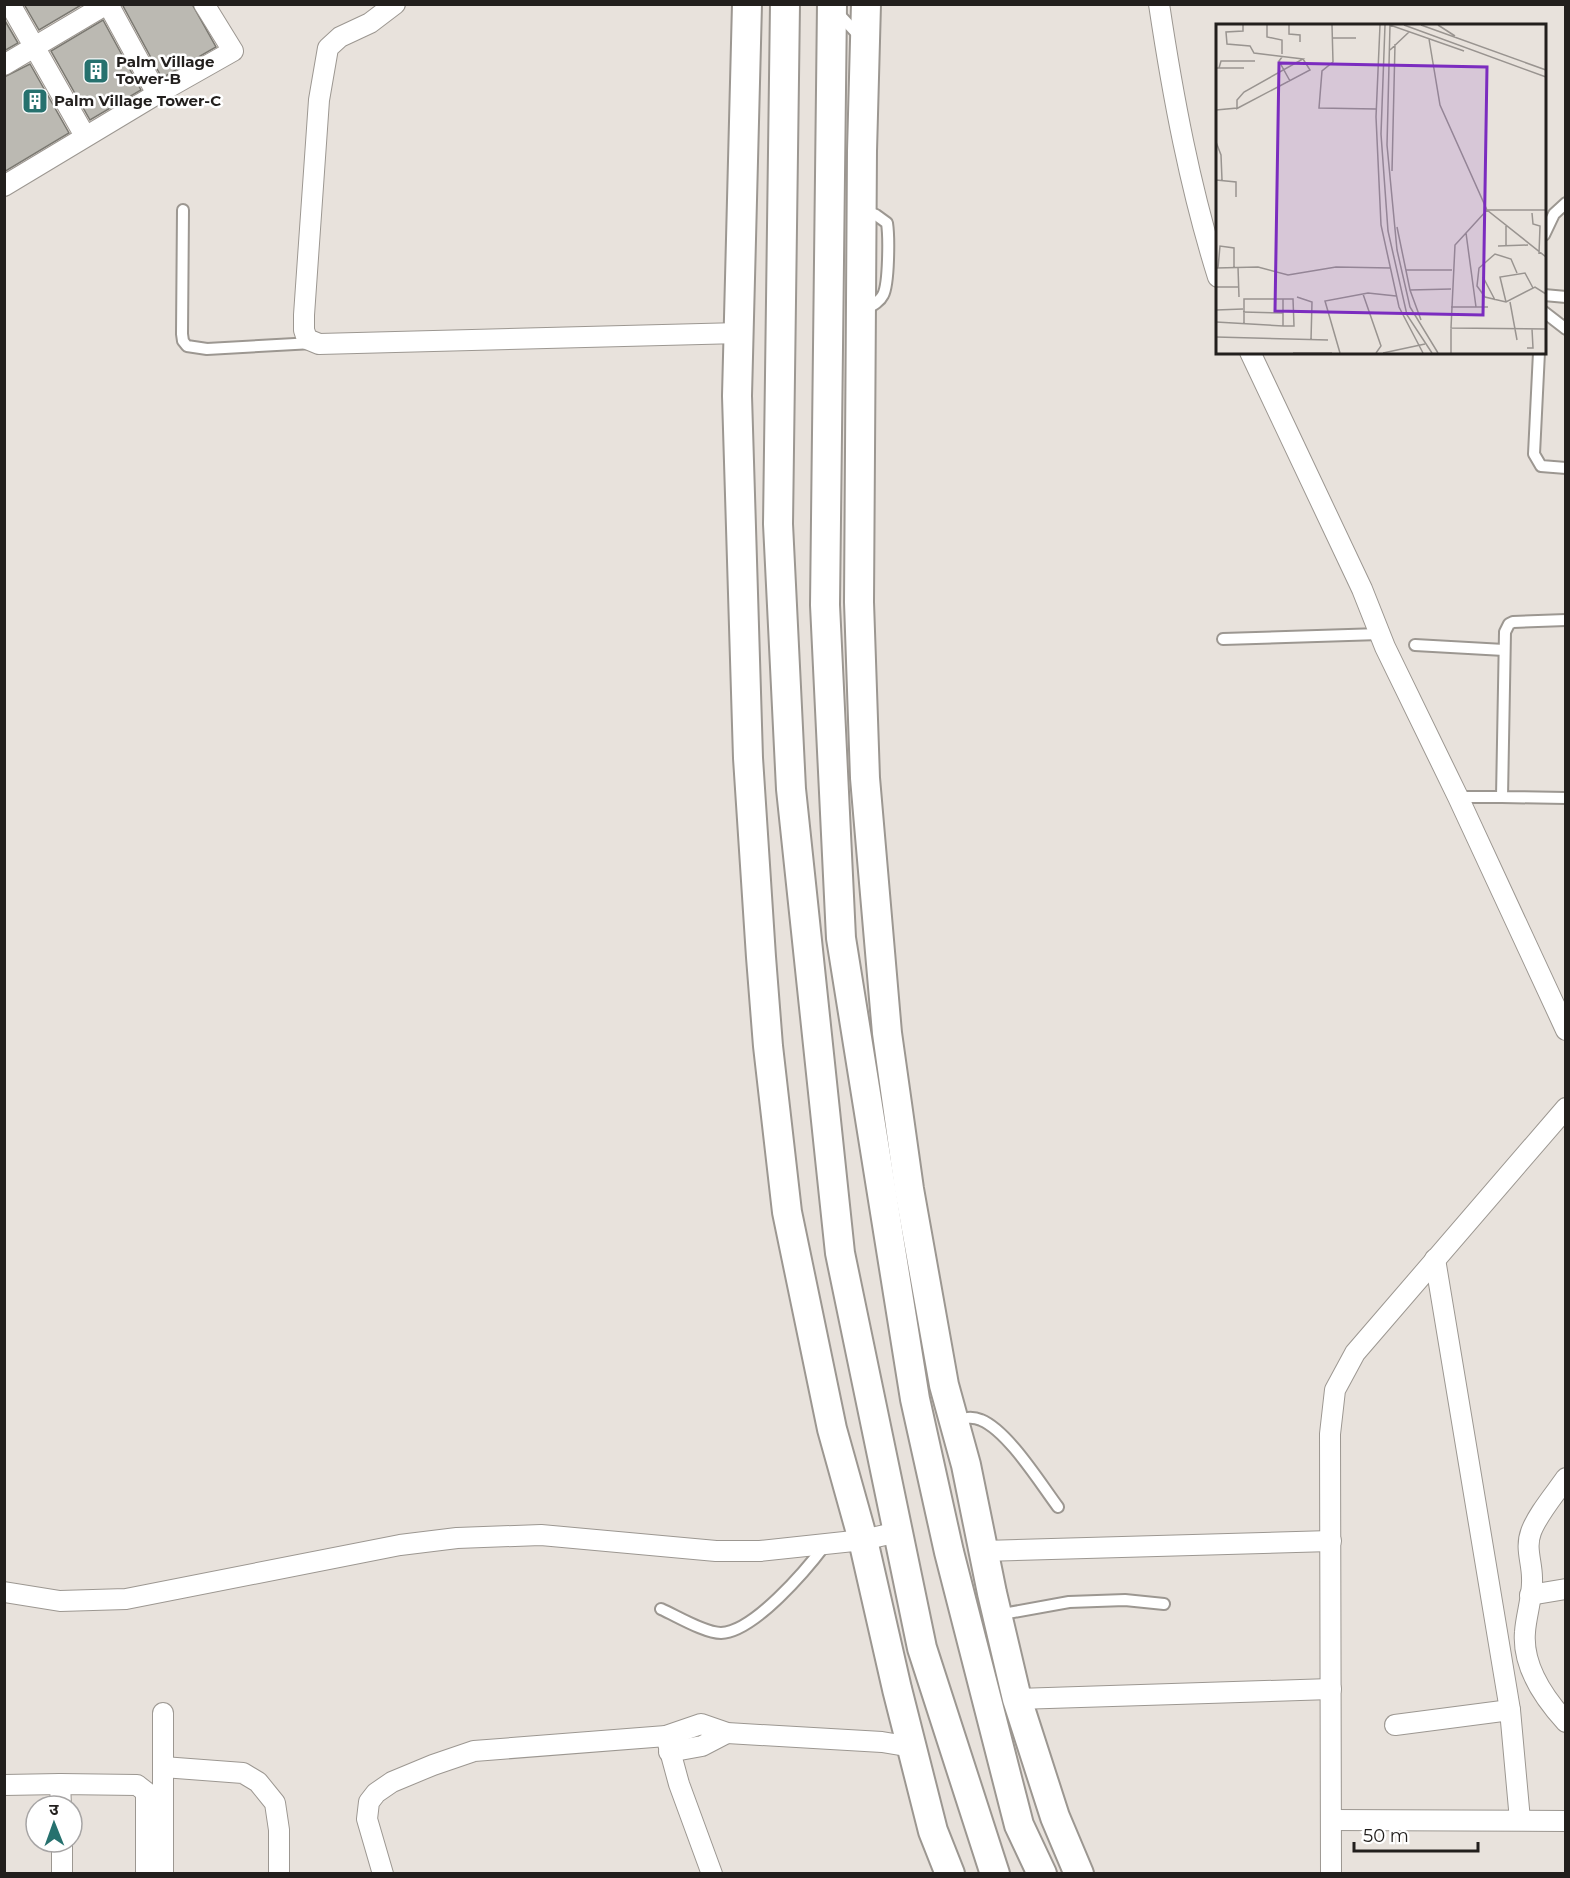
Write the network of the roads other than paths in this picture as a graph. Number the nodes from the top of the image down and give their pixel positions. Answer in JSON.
{"nodes":[{"id":1,"x":10,"y":4,"type":"edge"},
{"id":2,"x":108,"y":4,"type":"edge"},
{"id":3,"x":204,"y":4,"type":"edge"},
{"id":4,"x":395,"y":4,"type":"edge"},
{"id":5,"x":866,"y":4,"type":"edge"},
{"id":6,"x":1159,"y":4,"type":"edge"},
{"id":7,"x":832,"y":6,"type":"edge"},
{"id":8,"x":747,"y":9,"type":"edge"},
{"id":9,"x":785,"y":10,"type":"edge"},
{"id":10,"x":865,"y":43,"type":"junction"},
{"id":11,"x":35,"y":48,"type":"junction"},
{"id":12,"x":4,"y":65,"type":"edge"},
{"id":13,"x":156,"y":94,"type":"junction"},
{"id":14,"x":84,"y":136,"type":"junction"},
{"id":15,"x":8,"y":177,"type":"edge"},
{"id":16,"x":1566,"y":203,"type":"edge"},
{"id":17,"x":183,"y":210,"type":"dead end"},
{"id":18,"x":1546,"y":233,"type":"edge"},
{"id":19,"x":1216,"y":271,"type":"edge"},
{"id":20,"x":1546,"y":296,"type":"edge"},
{"id":21,"x":1566,"y":297,"type":"edge"},
{"id":22,"x":1546,"y":313,"type":"edge"},
{"id":23,"x":1566,"y":329,"type":"edge"},
{"id":24,"x":740,"y":333,"type":"junction"},
{"id":25,"x":314,"y":343,"type":"junction"},
{"id":26,"x":1251,"y":354,"type":"edge"},
{"id":27,"x":1539,"y":354,"type":"edge"},
{"id":28,"x":1566,"y":468,"type":"edge"},
{"id":29,"x":1566,"y":620,"type":"edge"},
{"id":30,"x":1380,"y":634,"type":"junction"},
{"id":31,"x":1223,"y":639,"type":"dead end"},
{"id":32,"x":1415,"y":645,"type":"dead end"},
{"id":33,"x":1504,"y":650,"type":"junction"},
{"id":34,"x":1458,"y":797,"type":"junction"},
{"id":35,"x":1502,"y":797,"type":"junction"},
{"id":36,"x":1566,"y":798,"type":"edge"},
{"id":37,"x":1558,"y":998,"type":"edge"},
{"id":38,"x":1566,"y":1030,"type":"edge"},
{"id":39,"x":1566,"y":1108,"type":"edge"},
{"id":40,"x":1435,"y":1259,"type":"junction"},
{"id":41,"x":954,"y":1421,"type":"junction"},
{"id":42,"x":1566,"y":1478,"type":"edge"},
{"id":43,"x":1058,"y":1508,"type":"dead end"},
{"id":44,"x":898,"y":1532,"type":"junction"},
{"id":45,"x":863,"y":1540,"type":"junction"},
{"id":46,"x":1331,"y":1541,"type":"junction"},
{"id":47,"x":826,"y":1543,"type":"junction"},
{"id":48,"x":984,"y":1551,"type":"junction"},
{"id":49,"x":1566,"y":1589,"type":"edge"},
{"id":50,"x":4,"y":1592,"type":"edge"},
{"id":51,"x":1530,"y":1595,"type":"junction"},
{"id":52,"x":1164,"y":1604,"type":"dead end"},
{"id":53,"x":662,"y":1609,"type":"dead end"},
{"id":54,"x":997,"y":1615,"type":"junction"},
{"id":55,"x":1331,"y":1689,"type":"junction"},
{"id":56,"x":1017,"y":1699,"type":"junction"},
{"id":57,"x":1510,"y":1710,"type":"junction"},
{"id":58,"x":163,"y":1713,"type":"dead end"},
{"id":59,"x":1566,"y":1722,"type":"edge"},
{"id":60,"x":1395,"y":1725,"type":"dead end"},
{"id":61,"x":667,"y":1744,"type":"junction"},
{"id":62,"x":912,"y":1747,"type":"junction"},
{"id":63,"x":163,"y":1767,"type":"junction"},
{"id":64,"x":60,"y":1784,"type":"junction"},
{"id":65,"x":4,"y":1785,"type":"edge"},
{"id":66,"x":60,"y":1794,"type":"edge"},
{"id":67,"x":1331,"y":1820,"type":"junction"},
{"id":68,"x":1520,"y":1820,"type":"junction"},
{"id":69,"x":1566,"y":1821,"type":"edge"},
{"id":70,"x":62,"y":1854,"type":"edge"},
{"id":71,"x":62,"y":1874,"type":"edge"},
{"id":72,"x":146,"y":1874,"type":"edge"},
{"id":73,"x":163,"y":1874,"type":"edge"},
{"id":74,"x":279,"y":1874,"type":"edge"},
{"id":75,"x":383,"y":1874,"type":"edge"},
{"id":76,"x":712,"y":1874,"type":"edge"},
{"id":77,"x":950,"y":1874,"type":"edge"},
{"id":78,"x":995,"y":1874,"type":"edge"},
{"id":79,"x":1042,"y":1874,"type":"edge"},
{"id":80,"x":1079,"y":1874,"type":"edge"},
{"id":81,"x":1331,"y":1874,"type":"edge"}],
"edges":[{"from":1,"to":11,"type":"street"},
{"from":2,"to":11,"type":"street"},
{"from":2,"to":13,"type":"street"},
{"from":3,"to":13,"type":"street"},
{"from":4,"to":25,"type":"street"},
{"from":5,"to":10,"type":"street"},
{"from":6,"to":19,"type":"street"},
{"from":7,"to":10,"type":"lane"},
{"from":7,"to":79,"type":"street"},
{"from":8,"to":9,"type":"street"},
{"from":8,"to":24,"type":"street"},
{"from":9,"to":44,"type":"street"},
{"from":10,"to":41,"type":"street"},
{"from":11,"to":12,"type":"street"},
{"from":11,"to":14,"type":"street"},
{"from":13,"to":14,"type":"street"},
{"from":14,"to":15,"type":"street"},
{"from":16,"to":18,"type":"lane"},
{"from":17,"to":25,"type":"lane"},
{"from":20,"to":21,"type":"lane"},
{"from":22,"to":23,"type":"lane"},
{"from":24,"to":25,"type":"street"},
{"from":24,"to":45,"type":"street"},
{"from":26,"to":30,"type":"street"},
{"from":27,"to":28,"type":"lane"},
{"from":29,"to":33,"type":"lane"},
{"from":30,"to":31,"type":"lane"},
{"from":30,"to":34,"type":"street"},
{"from":32,"to":33,"type":"lane"},
{"from":33,"to":35,"type":"lane"},
{"from":34,"to":35,"type":"lane"},
{"from":34,"to":37,"type":"street"},
{"from":35,"to":36,"type":"lane"},
{"from":37,"to":38,"type":"street"},
{"from":39,"to":40,"type":"street"},
{"from":40,"to":46,"type":"street"},
{"from":40,"to":57,"type":"street"},
{"from":41,"to":43,"type":"lane"},
{"from":41,"to":48,"type":"street"},
{"from":42,"to":51,"type":"street"},
{"from":44,"to":45,"type":"street"},
{"from":44,"to":78,"type":"street"},
{"from":45,"to":47,"type":"street"},
{"from":45,"to":62,"type":"street"},
{"from":46,"to":48,"type":"street"},
{"from":46,"to":55,"type":"street"},
{"from":47,"to":50,"type":"street"},
{"from":47,"to":53,"type":"lane"},
{"from":48,"to":54,"type":"street"},
{"from":49,"to":51,"type":"street"},
{"from":51,"to":59,"type":"street"},
{"from":52,"to":54,"type":"lane"},
{"from":54,"to":56,"type":"street"},
{"from":55,"to":56,"type":"street"},
{"from":55,"to":67,"type":"street"},
{"from":56,"to":80,"type":"street"},
{"from":57,"to":60,"type":"street"},
{"from":57,"to":68,"type":"street"},
{"from":58,"to":63,"type":"street"},
{"from":61,"to":62,"type":"street"},
{"from":61,"to":75,"type":"street"},
{"from":61,"to":76,"type":"street"},
{"from":62,"to":77,"type":"street"},
{"from":63,"to":73,"type":"street"},
{"from":63,"to":74,"type":"street"},
{"from":64,"to":65,"type":"street"},
{"from":64,"to":66,"type":"street"},
{"from":64,"to":72,"type":"street"},
{"from":67,"to":68,"type":"street"},
{"from":67,"to":81,"type":"street"},
{"from":68,"to":69,"type":"street"},
{"from":70,"to":71,"type":"street"}]}
